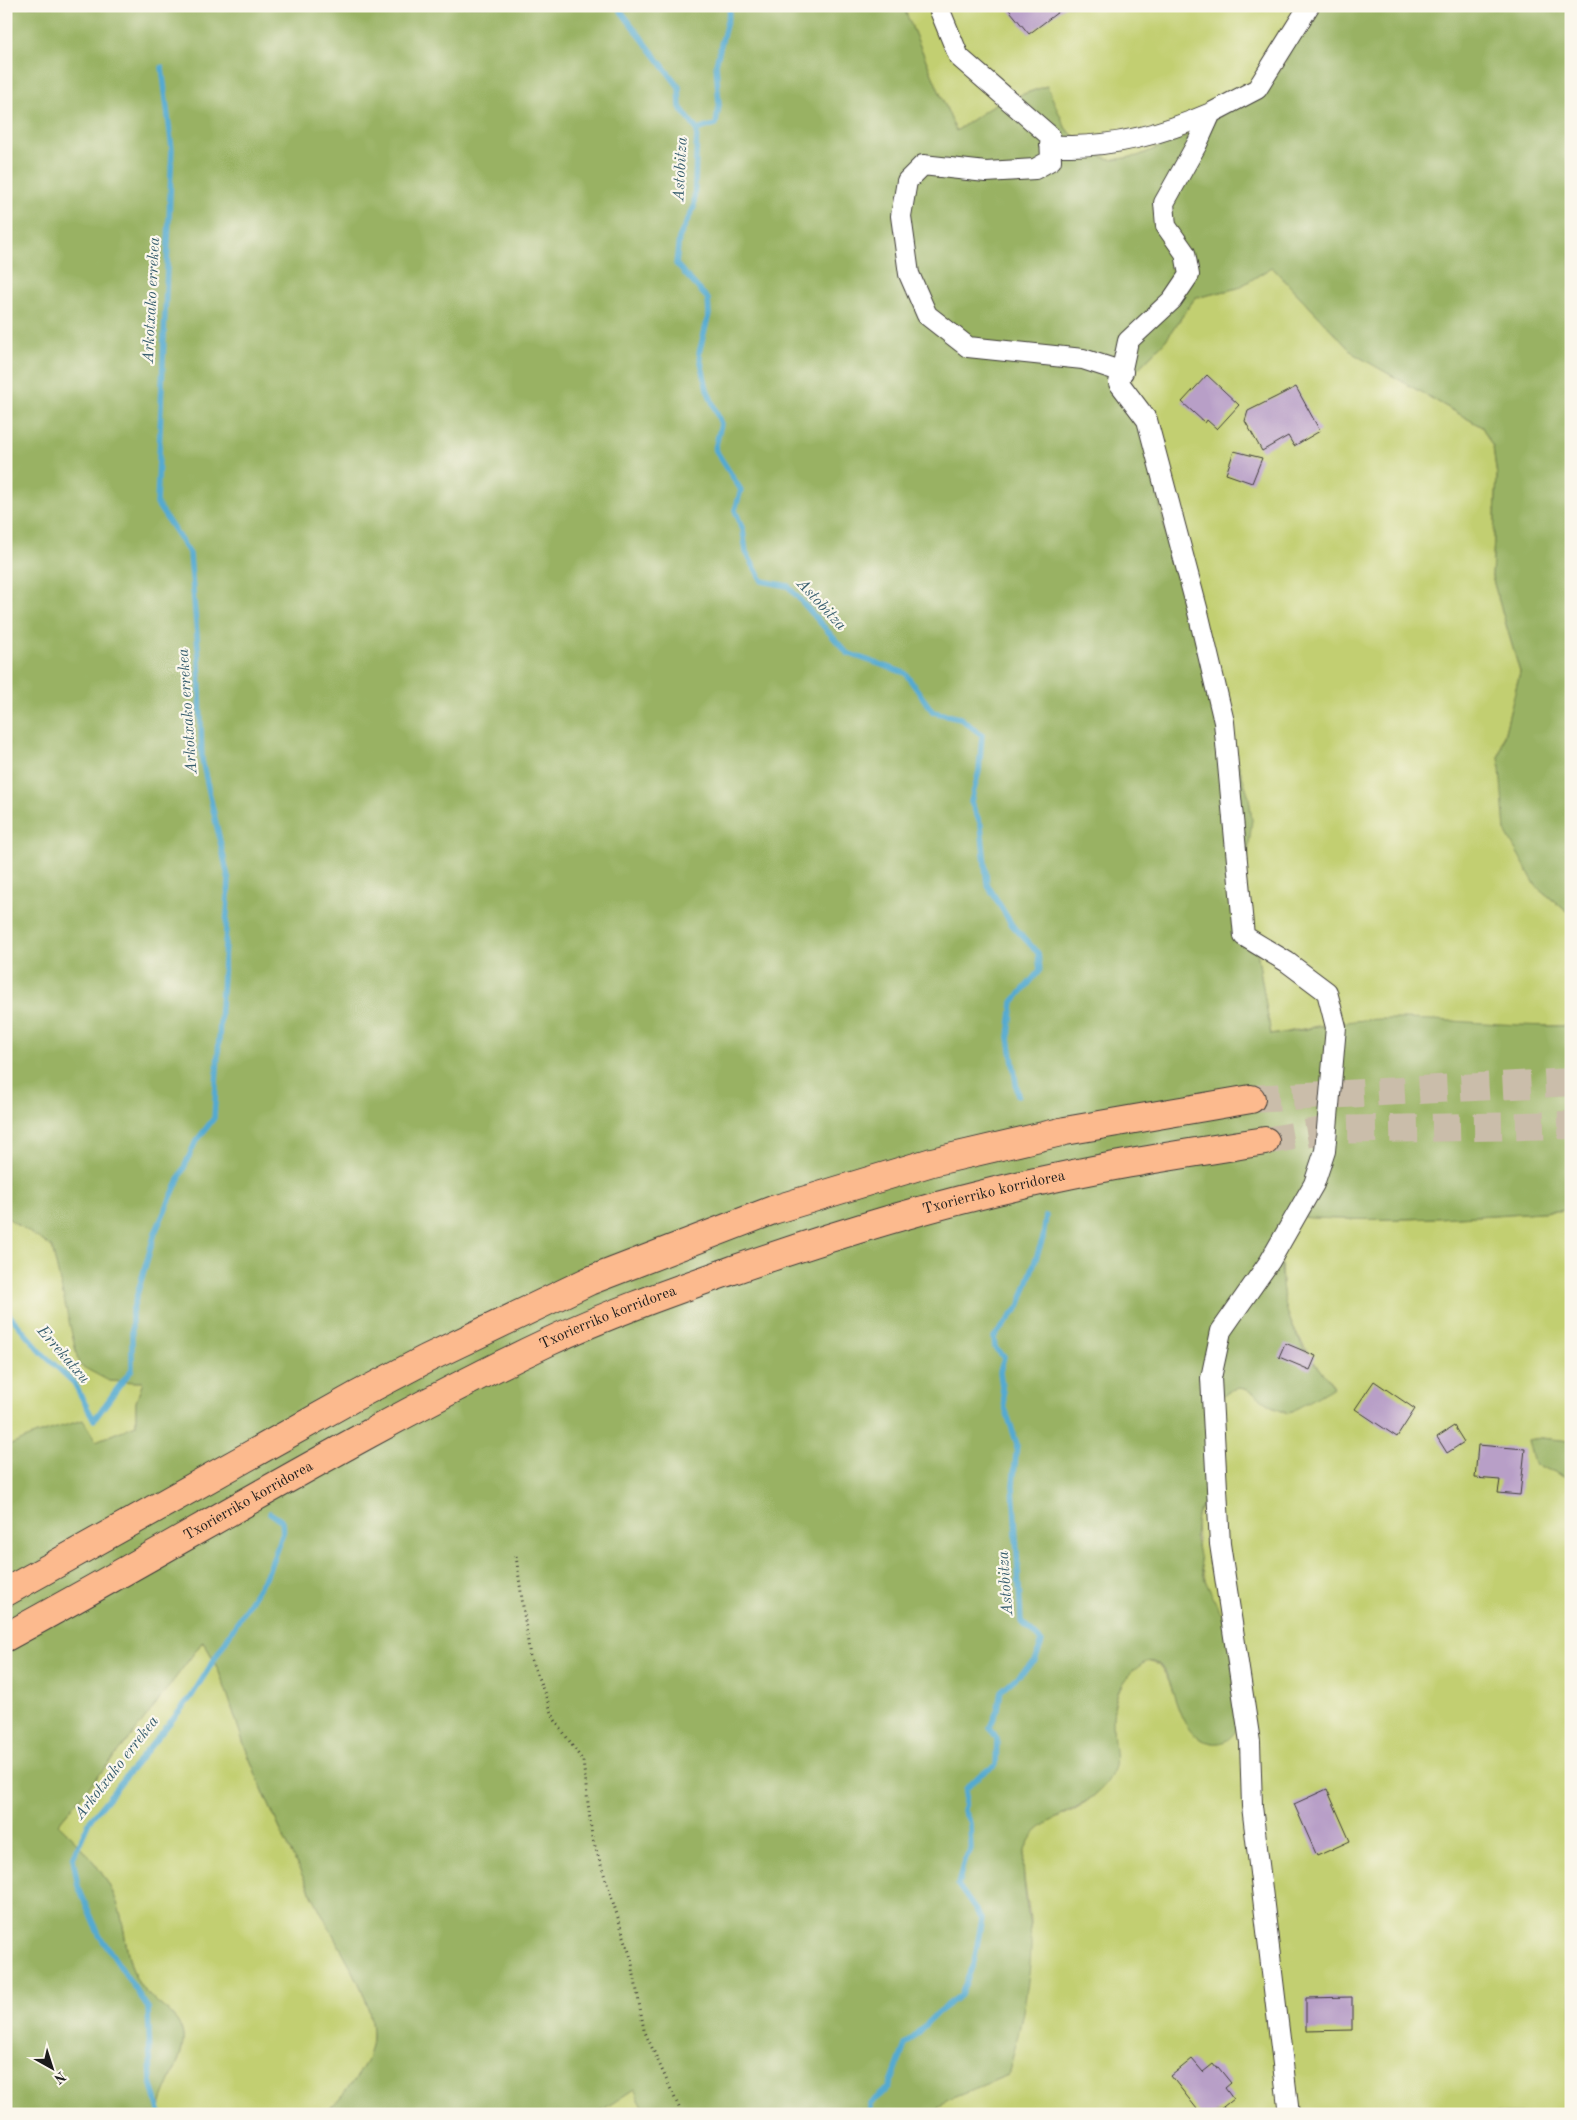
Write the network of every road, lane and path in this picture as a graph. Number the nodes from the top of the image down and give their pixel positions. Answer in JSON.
{"nodes":[{"id":1,"x":938,"y":6,"type":"edge"},
{"id":2,"x":1308,"y":6,"type":"edge"},
{"id":3,"x":1211,"y":113,"type":"junction"},
{"id":4,"x":1050,"y":146,"type":"junction"},
{"id":5,"x":1123,"y":372,"type":"junction"},
{"id":6,"x":1251,"y":1099,"type":"tunnel mouth"},
{"id":7,"x":1265,"y":1141,"type":"tunnel mouth"},
{"id":8,"x":516,"y":1556,"type":"dead end"},
{"id":9,"x":6,"y":1592,"type":"edge"},
{"id":10,"x":6,"y":1637,"type":"edge"},
{"id":11,"x":682,"y":2114,"type":"edge"},
{"id":12,"x":1289,"y":2114,"type":"edge"}],
"edges":[{"from":1,"to":4,"type":"street"},
{"from":2,"to":3,"type":"street"},
{"from":3,"to":4,"type":"street"},
{"from":3,"to":5,"type":"street"},
{"from":4,"to":5,"type":"street"},
{"from":5,"to":12,"type":"street"},
{"from":6,"to":9,"type":"highway"},
{"from":7,"to":10,"type":"highway","name":"Txorierriko korridorea"},
{"from":8,"to":11,"type":"path"}]}
